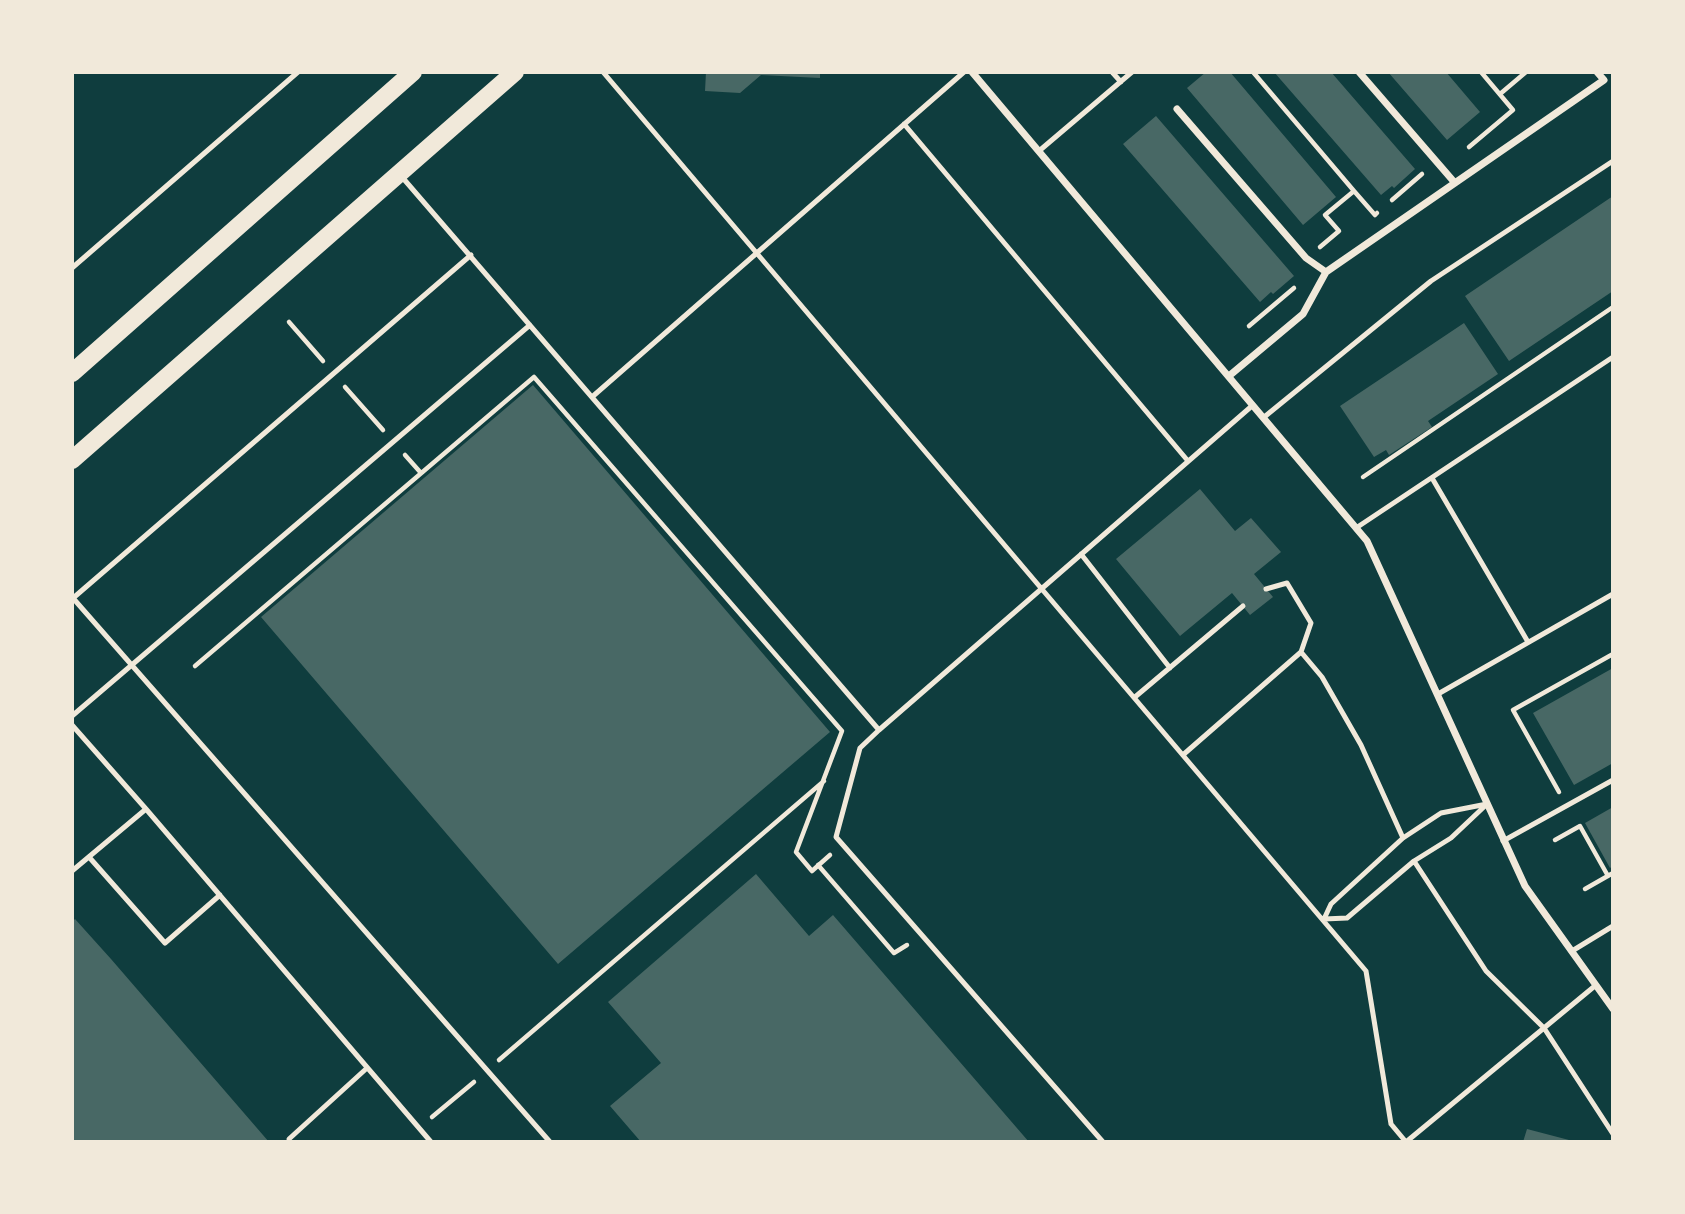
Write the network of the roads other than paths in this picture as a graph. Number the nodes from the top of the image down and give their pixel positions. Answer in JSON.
{"nodes":[{"id":1,"x":298,"y":72,"type":"edge"},
{"id":2,"x":413,"y":72,"type":"edge"},
{"id":3,"x":515,"y":72,"type":"edge"},
{"id":4,"x":603,"y":72,"type":"edge"},
{"id":5,"x":964,"y":72,"type":"edge"},
{"id":6,"x":1112,"y":72,"type":"edge"},
{"id":7,"x":1132,"y":72,"type":"edge"},
{"id":8,"x":1359,"y":72,"type":"edge"},
{"id":9,"x":1597,"y":72,"type":"edge"},
{"id":10,"x":977,"y":73,"type":"edge"},
{"id":11,"x":1121,"y":82,"type":"junction"},
{"id":12,"x":1177,"y":109,"type":"dead end"},
{"id":13,"x":904,"y":124,"type":"junction"},
{"id":14,"x":1039,"y":151,"type":"junction"},
{"id":15,"x":1613,"y":161,"type":"edge"},
{"id":16,"x":400,"y":174,"type":"junction"},
{"id":17,"x":1455,"y":183,"type":"junction"},
{"id":18,"x":758,"y":253,"type":"junction"},
{"id":19,"x":471,"y":256,"type":"junction"},
{"id":20,"x":72,"y":268,"type":"edge"},
{"id":21,"x":1326,"y":272,"type":"junction"},
{"id":22,"x":530,"y":325,"type":"junction"},
{"id":23,"x":1613,"y":357,"type":"edge"},
{"id":24,"x":72,"y":373,"type":"edge"},
{"id":25,"x":1229,"y":376,"type":"junction"},
{"id":26,"x":592,"y":397,"type":"junction"},
{"id":27,"x":1252,"y":405,"type":"junction"},
{"id":28,"x":1264,"y":418,"type":"junction"},
{"id":29,"x":72,"y":460,"type":"edge"},
{"id":30,"x":1188,"y":461,"type":"junction"},
{"id":31,"x":1432,"y":478,"type":"junction"},
{"id":32,"x":1356,"y":528,"type":"junction"},
{"id":33,"x":1081,"y":554,"type":"junction"},
{"id":34,"x":1043,"y":588,"type":"junction"},
{"id":35,"x":1266,"y":589,"type":"dead end"},
{"id":36,"x":1613,"y":594,"type":"edge"},
{"id":37,"x":72,"y":598,"type":"edge"},
{"id":38,"x":1243,"y":606,"type":"dead end"},
{"id":39,"x":1528,"y":642,"type":"junction"},
{"id":40,"x":1301,"y":652,"type":"junction"},
{"id":41,"x":132,"y":666,"type":"junction"},
{"id":42,"x":1170,"y":668,"type":"junction"},
{"id":43,"x":1438,"y":694,"type":"junction"},
{"id":44,"x":1135,"y":697,"type":"junction"},
{"id":45,"x":72,"y":716,"type":"edge"},
{"id":46,"x":72,"y":725,"type":"edge"},
{"id":47,"x":879,"y":730,"type":"junction"},
{"id":48,"x":1184,"y":754,"type":"junction"},
{"id":49,"x":1613,"y":780,"type":"edge"},
{"id":50,"x":1487,"y":804,"type":"junction"},
{"id":51,"x":146,"y":809,"type":"junction"},
{"id":52,"x":1404,"y":838,"type":"junction"},
{"id":53,"x":1503,"y":841,"type":"junction"},
{"id":54,"x":89,"y":857,"type":"junction"},
{"id":55,"x":1414,"y":861,"type":"junction"},
{"id":56,"x":72,"y":872,"type":"edge"},
{"id":57,"x":220,"y":895,"type":"junction"},
{"id":58,"x":1324,"y":919,"type":"junction"},
{"id":59,"x":1613,"y":926,"type":"edge"},
{"id":60,"x":1572,"y":951,"type":"junction"},
{"id":61,"x":1597,"y":985,"type":"junction"},
{"id":62,"x":1613,"y":1009,"type":"edge"},
{"id":63,"x":1544,"y":1028,"type":"junction"},
{"id":64,"x":367,"y":1068,"type":"junction"},
{"id":65,"x":1613,"y":1134,"type":"edge"},
{"id":66,"x":289,"y":1139,"type":"dead end"},
{"id":67,"x":431,"y":1142,"type":"edge"},
{"id":68,"x":550,"y":1142,"type":"edge"},
{"id":69,"x":1103,"y":1142,"type":"edge"},
{"id":70,"x":1406,"y":1142,"type":"edge"}],
"edges":[{"from":1,"to":20,"type":"lane"},
{"from":2,"to":24,"type":"main road"},
{"from":3,"to":16,"type":"main road"},
{"from":4,"to":18,"type":"lane"},
{"from":5,"to":13,"type":"lane"},
{"from":6,"to":11,"type":"lane"},
{"from":7,"to":11,"type":"lane"},
{"from":8,"to":17,"type":"street"},
{"from":9,"to":17,"type":"street"},
{"from":10,"to":14,"type":"street"},
{"from":11,"to":14,"type":"lane"},
{"from":12,"to":21,"type":"street"},
{"from":13,"to":18,"type":"lane"},
{"from":13,"to":30,"type":"lane"},
{"from":14,"to":25,"type":"street"},
{"from":15,"to":28,"type":"lane"},
{"from":16,"to":19,"type":"lane"},
{"from":16,"to":29,"type":"main road"},
{"from":17,"to":21,"type":"street"},
{"from":18,"to":26,"type":"lane"},
{"from":18,"to":34,"type":"lane"},
{"from":19,"to":22,"type":"lane"},
{"from":19,"to":37,"type":"lane"},
{"from":21,"to":25,"type":"street"},
{"from":22,"to":26,"type":"lane"},
{"from":22,"to":41,"type":"lane"},
{"from":23,"to":31,"type":"lane"},
{"from":25,"to":27,"type":"street"},
{"from":26,"to":47,"type":"lane"},
{"from":27,"to":28,"type":"street"},
{"from":27,"to":30,"type":"lane"},
{"from":28,"to":32,"type":"street"},
{"from":30,"to":33,"type":"lane"},
{"from":31,"to":32,"type":"lane"},
{"from":31,"to":39,"type":"lane"},
{"from":32,"to":43,"type":"street"},
{"from":33,"to":34,"type":"lane"},
{"from":33,"to":42,"type":"lane"},
{"from":34,"to":44,"type":"lane"},
{"from":34,"to":47,"type":"lane"},
{"from":35,"to":40,"type":"lane"},
{"from":36,"to":39,"type":"lane"},
{"from":37,"to":41,"type":"lane"},
{"from":38,"to":42,"type":"lane"},
{"from":39,"to":43,"type":"lane"},
{"from":40,"to":48,"type":"lane"},
{"from":40,"to":52,"type":"lane"},
{"from":41,"to":45,"type":"lane"},
{"from":41,"to":68,"type":"lane"},
{"from":42,"to":44,"type":"lane"},
{"from":43,"to":50,"type":"street"},
{"from":44,"to":48,"type":"lane"},
{"from":46,"to":51,"type":"lane"},
{"from":47,"to":69,"type":"lane"},
{"from":48,"to":58,"type":"lane"},
{"from":49,"to":53,"type":"lane"},
{"from":50,"to":52,"type":"lane"},
{"from":50,"to":53,"type":"street"},
{"from":50,"to":55,"type":"lane"},
{"from":51,"to":54,"type":"lane"},
{"from":51,"to":57,"type":"lane"},
{"from":52,"to":58,"type":"lane"},
{"from":53,"to":60,"type":"street"},
{"from":54,"to":56,"type":"lane"},
{"from":54,"to":57,"type":"lane"},
{"from":55,"to":58,"type":"lane"},
{"from":55,"to":63,"type":"lane"},
{"from":57,"to":64,"type":"lane"},
{"from":58,"to":70,"type":"lane"},
{"from":59,"to":60,"type":"lane"},
{"from":60,"to":61,"type":"street"},
{"from":61,"to":62,"type":"street"},
{"from":61,"to":63,"type":"lane"},
{"from":63,"to":65,"type":"lane"},
{"from":63,"to":70,"type":"lane"},
{"from":64,"to":66,"type":"lane"},
{"from":64,"to":67,"type":"lane"}]}
